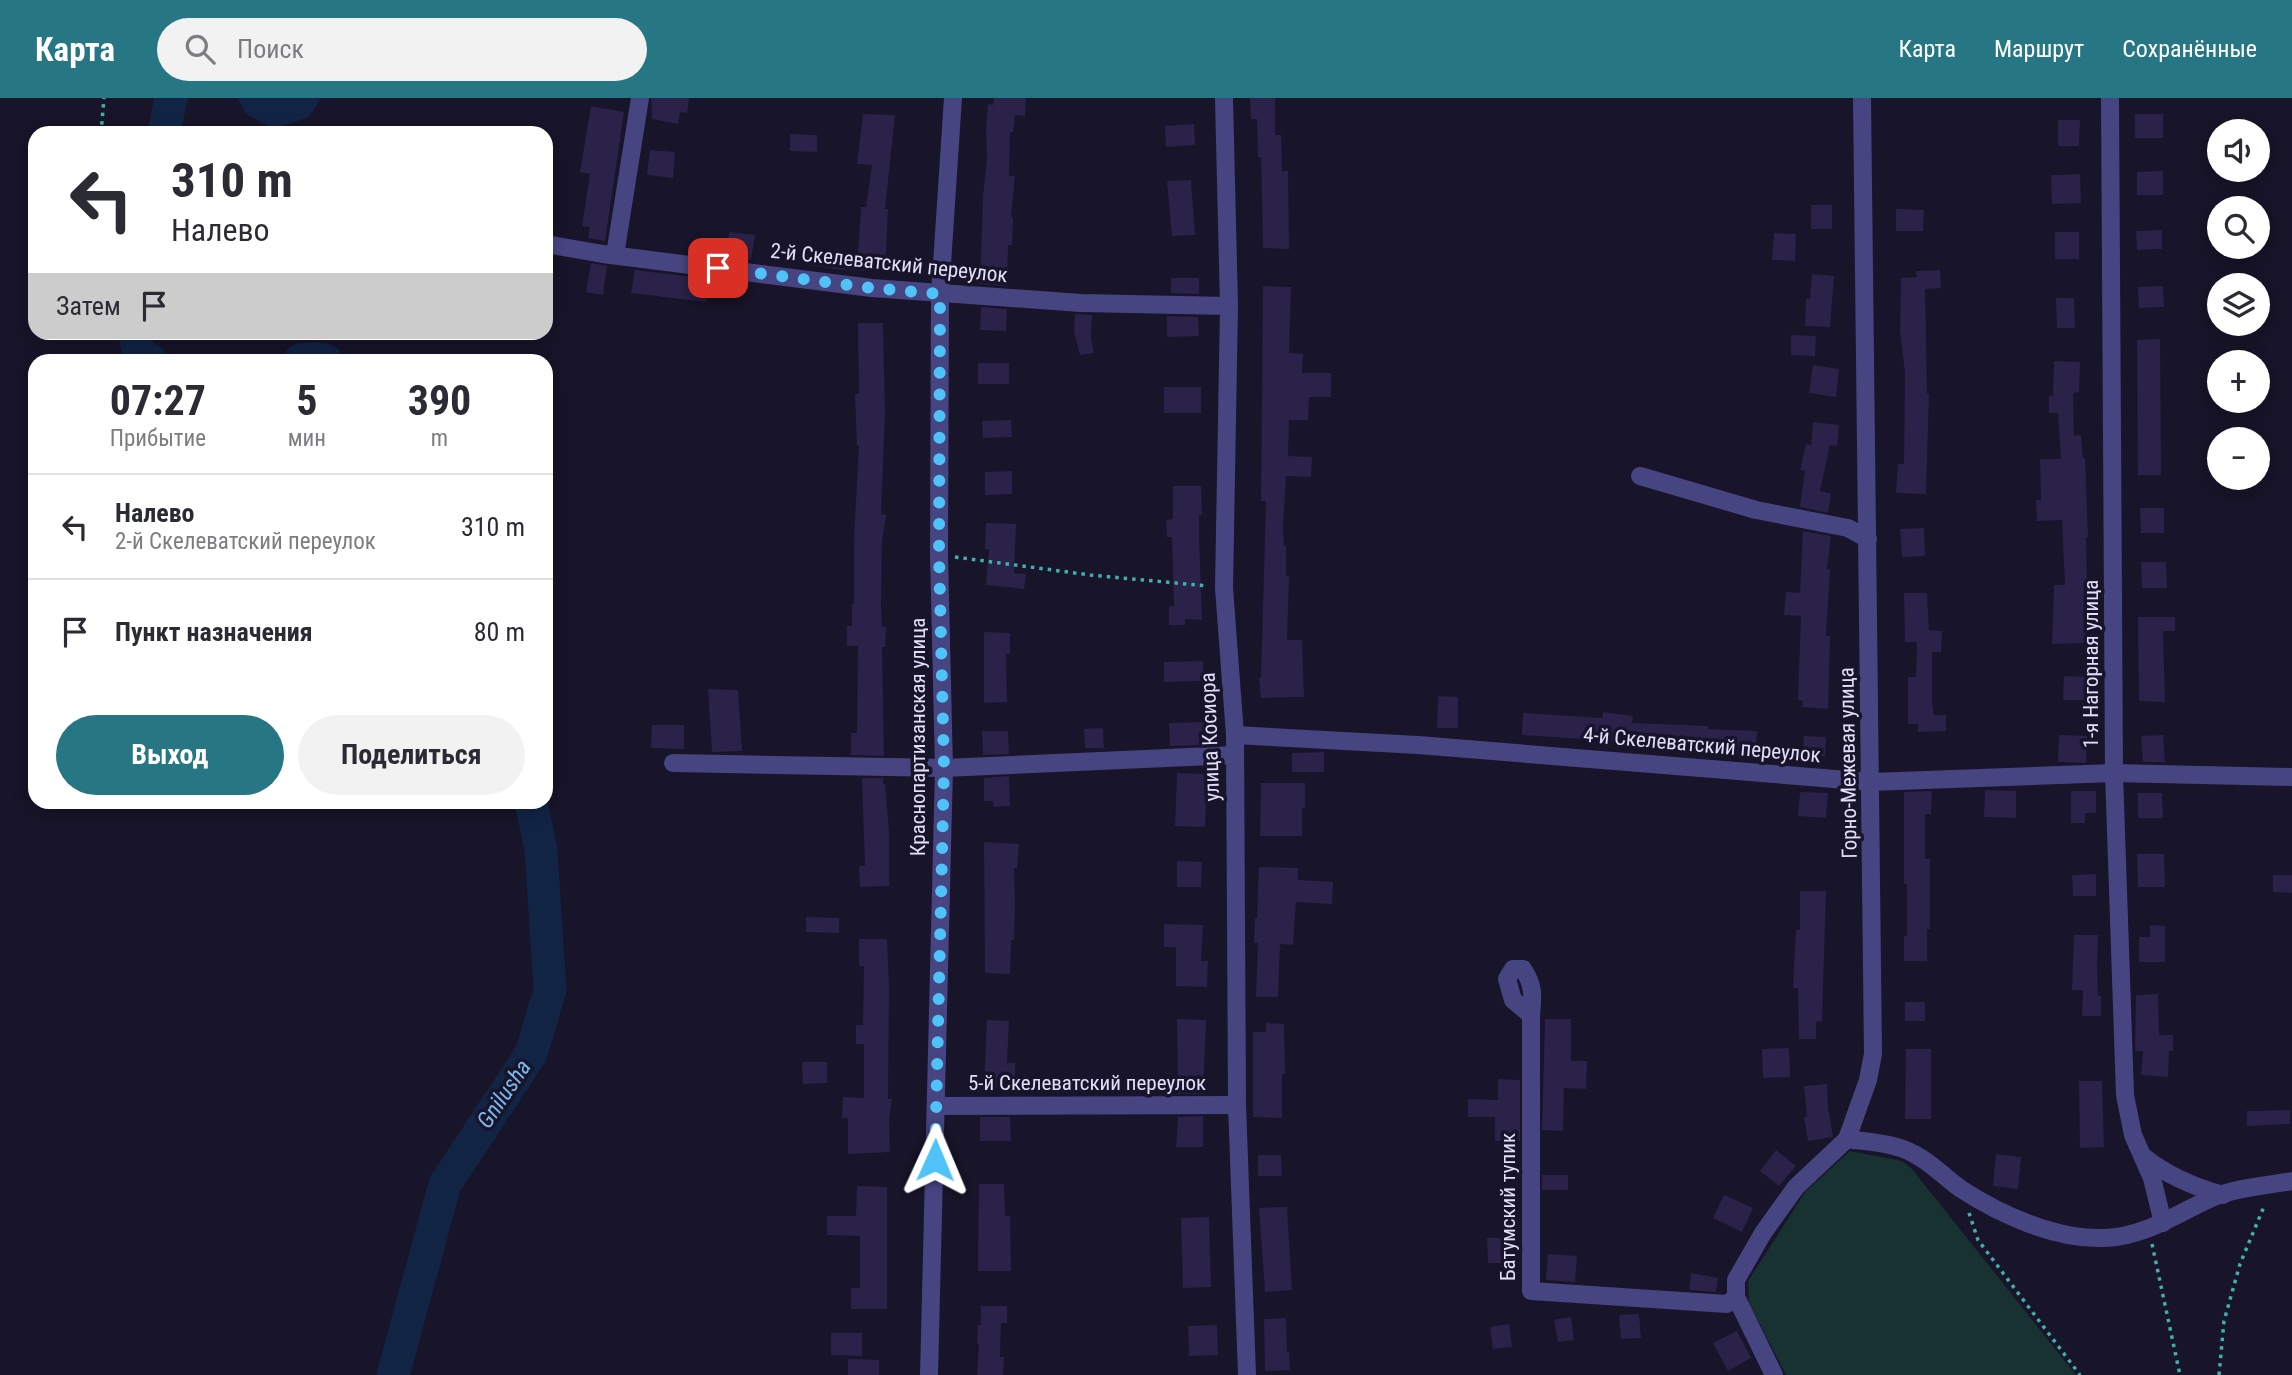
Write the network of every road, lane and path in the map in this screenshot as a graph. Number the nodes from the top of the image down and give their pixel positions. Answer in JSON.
{"nodes":[{"id":1,"x":105,"y":98,"type":"edge"},
{"id":2,"x":640,"y":98,"type":"edge"},
{"id":3,"x":953,"y":98,"type":"edge"},
{"id":4,"x":1224,"y":98,"type":"edge"},
{"id":5,"x":1863,"y":98,"type":"edge"},
{"id":6,"x":2110,"y":98,"type":"edge"},
{"id":7,"x":102,"y":126,"type":"edge"},
{"id":8,"x":553,"y":245,"type":"edge"},
{"id":9,"x":615,"y":255,"type":"junction"},
{"id":10,"x":940,"y":294,"type":"junction"},
{"id":11,"x":1229,"y":306,"type":"junction"},
{"id":12,"x":1640,"y":476,"type":"dead end"},
{"id":13,"x":1868,"y":539,"type":"junction"},
{"id":14,"x":939,"y":555,"type":"junction"},
{"id":15,"x":1224,"y":588,"type":"junction"},
{"id":16,"x":1236,"y":735,"type":"junction"},
{"id":17,"x":1234,"y":755,"type":"junction"},
{"id":18,"x":673,"y":763,"type":"dead end"},
{"id":19,"x":944,"y":768,"type":"junction"},
{"id":20,"x":2115,"y":773,"type":"junction"},
{"id":21,"x":2292,"y":777,"type":"edge"},
{"id":22,"x":1871,"y":782,"type":"junction"},
{"id":23,"x":1532,"y":1006,"type":"dead end"},
{"id":24,"x":1237,"y":1105,"type":"junction"},
{"id":25,"x":937,"y":1106,"type":"junction"},
{"id":26,"x":1847,"y":1139,"type":"junction"},
{"id":27,"x":2144,"y":1157,"type":"junction"},
{"id":28,"x":2284,"y":1182,"type":"edge"},
{"id":29,"x":1960,"y":1188,"type":"junction"},
{"id":30,"x":2223,"y":1195,"type":"junction"},
{"id":31,"x":2156,"y":1225,"type":"junction"},
{"id":32,"x":1736,"y":1297,"type":"junction"},
{"id":33,"x":929,"y":1375,"type":"edge"},
{"id":34,"x":1247,"y":1375,"type":"edge"},
{"id":35,"x":1774,"y":1375,"type":"edge"},
{"id":36,"x":2080,"y":1375,"type":"edge"},
{"id":37,"x":2180,"y":1375,"type":"edge"},
{"id":38,"x":2219,"y":1375,"type":"edge"}],
"edges":[{"from":1,"to":7,"type":"path"},
{"from":2,"to":9,"type":"street"},
{"from":3,"to":10,"type":"street","name":"Краснопартизанская улица"},
{"from":4,"to":11,"type":"street","name":"улица Косиора"},
{"from":5,"to":13,"type":"street","name":"Горно-Межевая улица"},
{"from":6,"to":20,"type":"street","name":"1-я Нагорная улица"},
{"from":8,"to":9,"type":"street","name":"2-й Скелеватский переулок"},
{"from":9,"to":10,"type":"street","name":"2-й Скелеватский переулок"},
{"from":10,"to":11,"type":"street","name":"2-й Скелеватский переулок"},
{"from":10,"to":14,"type":"street","name":"Краснопартизанская улица"},
{"from":11,"to":15,"type":"street","name":"улица Косиора"},
{"from":12,"to":13,"type":"street"},
{"from":13,"to":22,"type":"street","name":"Горно-Межевая улица"},
{"from":14,"to":15,"type":"path"},
{"from":14,"to":19,"type":"street","name":"Краснопартизанская улица"},
{"from":15,"to":16,"type":"street","name":"улица Косиора"},
{"from":16,"to":17,"type":"street","name":"улица Косиора"},
{"from":16,"to":22,"type":"street","name":"4-й Скелеватский переулок"},
{"from":17,"to":19,"type":"street"},
{"from":17,"to":24,"type":"street","name":"улица Косиора"},
{"from":18,"to":19,"type":"street"},
{"from":19,"to":25,"type":"street","name":"Краснопартизанская улица"},
{"from":20,"to":21,"type":"street","name":"4-й Скелеватский переулок"},
{"from":20,"to":22,"type":"street","name":"4-й Скелеватский переулок"},
{"from":20,"to":27,"type":"street","name":"1-я Нагорная улица"},
{"from":22,"to":26,"type":"street","name":"Горно-Межевая улица"},
{"from":23,"to":32,"type":"street","name":"Батумский тупик"},
{"from":24,"to":25,"type":"street","name":"5-й Скелеватский переулок"},
{"from":24,"to":34,"type":"street","name":"улица Косиора"},
{"from":25,"to":33,"type":"street","name":"Краснопартизанская улица"},
{"from":26,"to":29,"type":"street"},
{"from":26,"to":32,"type":"street","name":"Горно-Межевая улица"},
{"from":27,"to":30,"type":"street"},
{"from":27,"to":31,"type":"street","name":"1-я Нагорная улица"},
{"from":28,"to":30,"type":"street"},
{"from":28,"to":38,"type":"path"},
{"from":29,"to":31,"type":"street"},
{"from":29,"to":36,"type":"path"},
{"from":30,"to":31,"type":"street"},
{"from":31,"to":37,"type":"path"},
{"from":32,"to":35,"type":"street"}]}
